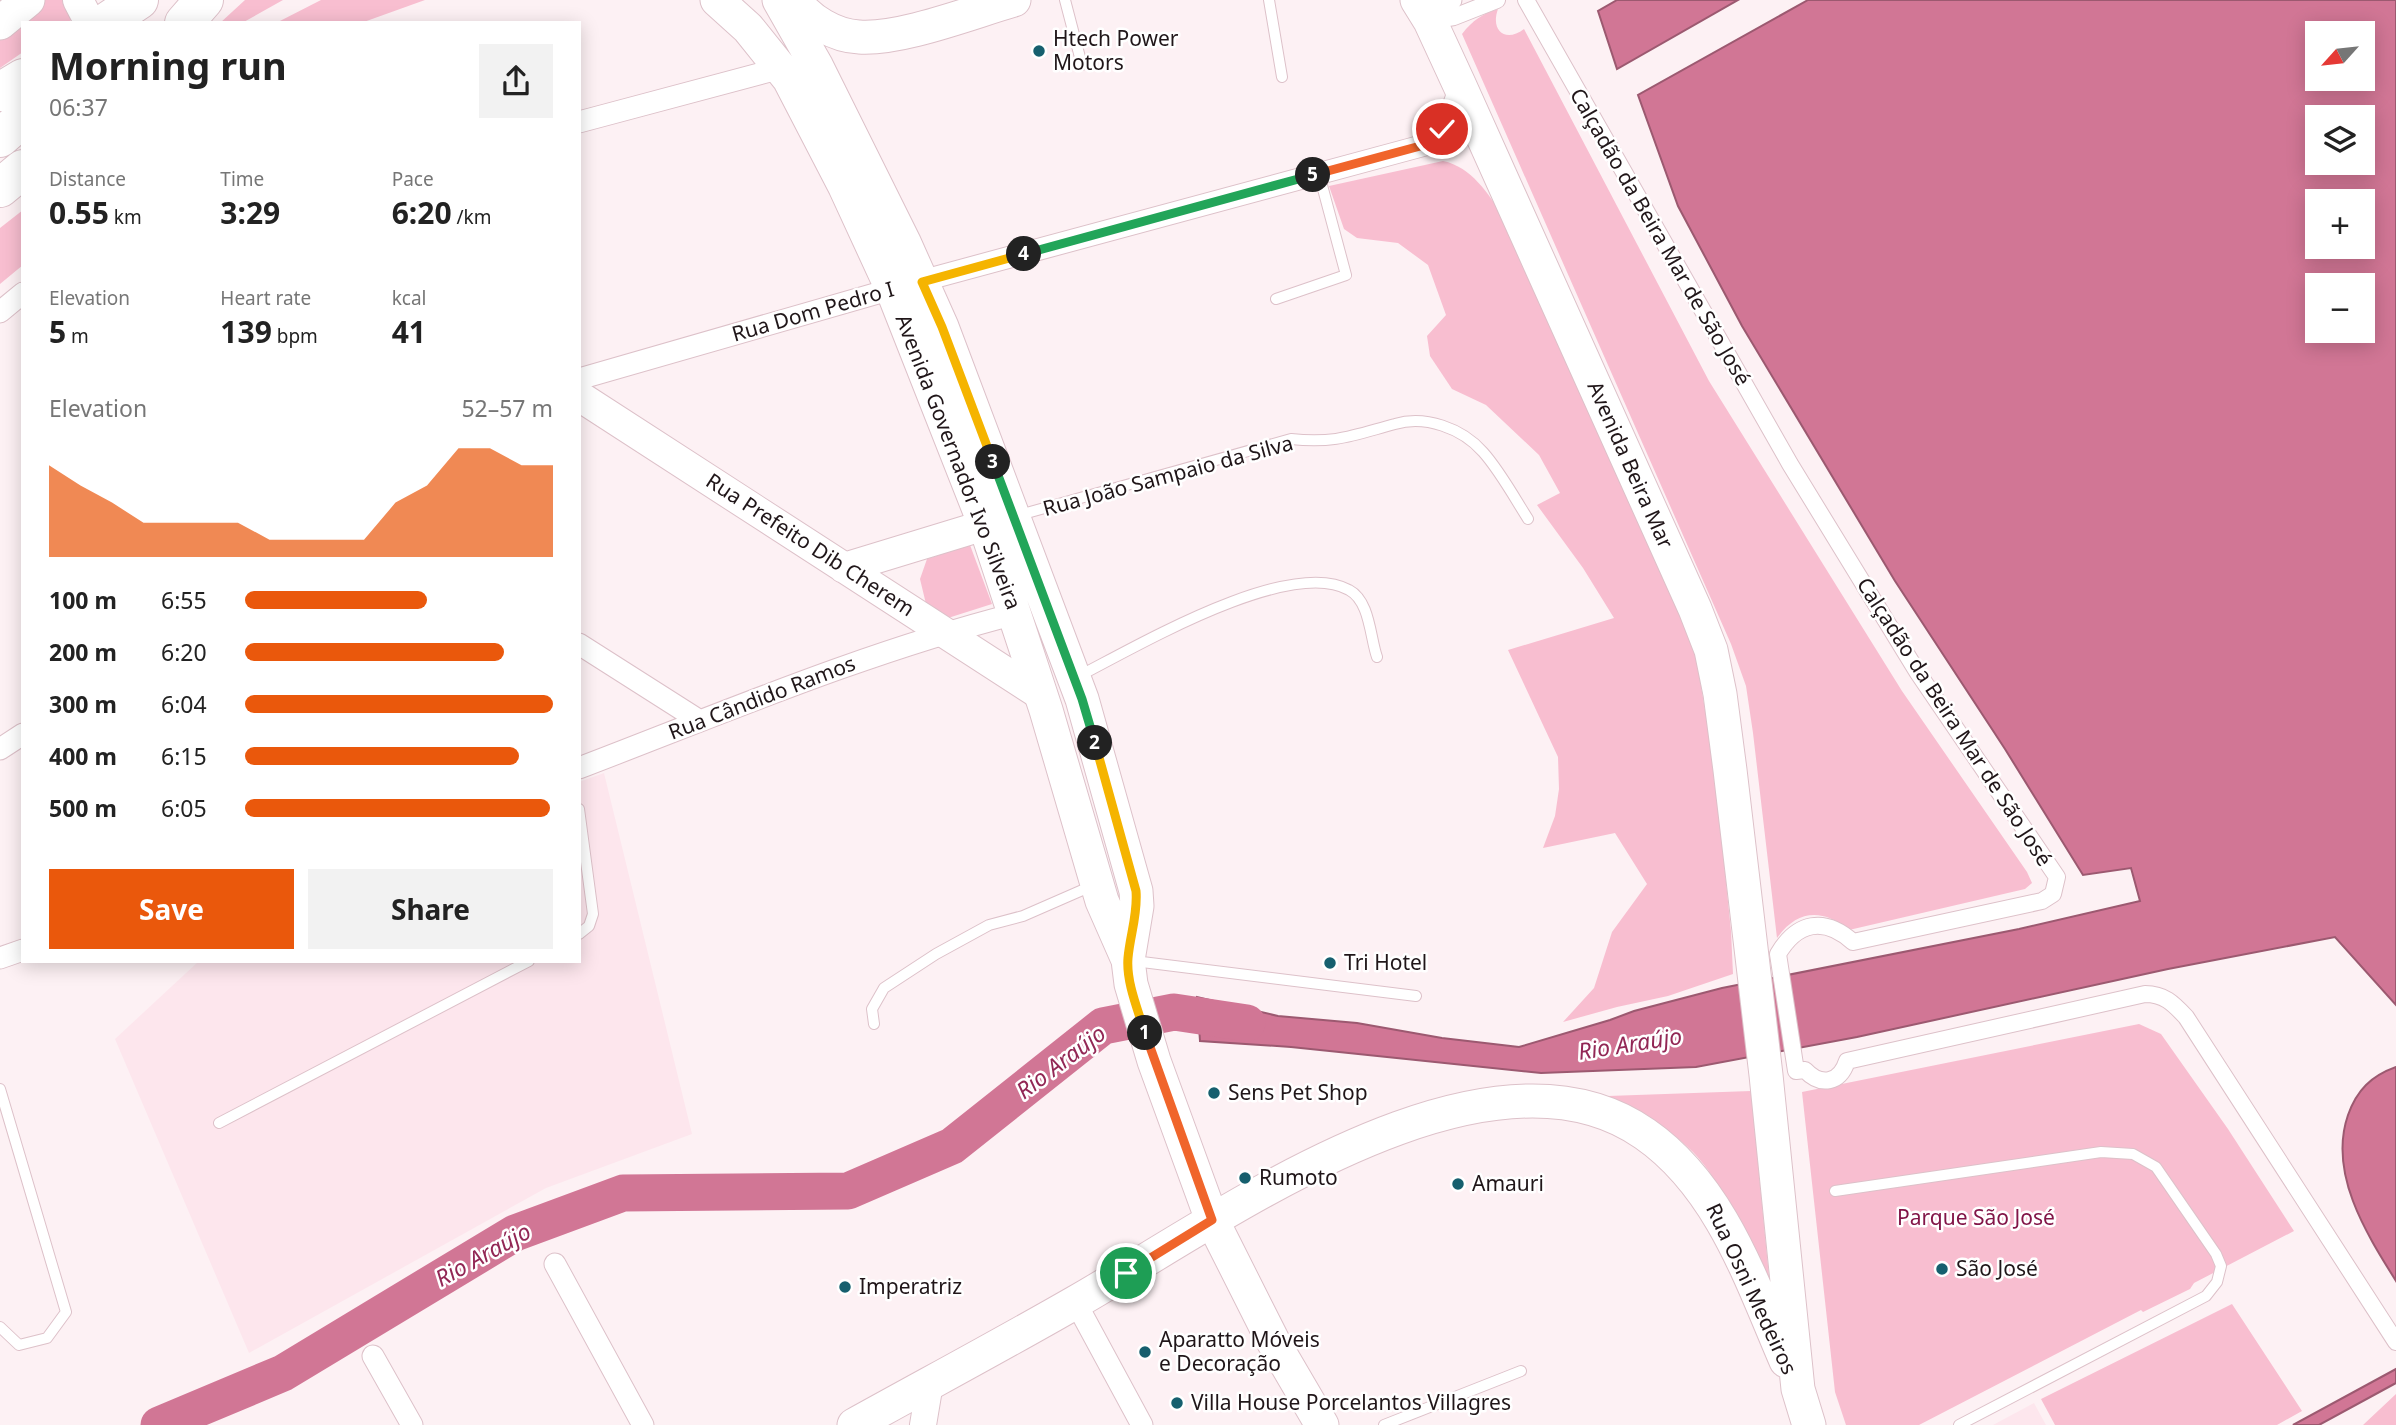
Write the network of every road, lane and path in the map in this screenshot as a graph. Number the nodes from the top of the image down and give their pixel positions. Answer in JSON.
{"nodes":[{"id":1,"x":28,"y":0,"type":"edge"},
{"id":2,"x":78,"y":0,"type":"edge"},
{"id":3,"x":204,"y":0,"type":"edge"},
{"id":4,"x":717,"y":0,"type":"edge"},
{"id":5,"x":779,"y":0,"type":"edge"},
{"id":6,"x":795,"y":0,"type":"edge"},
{"id":7,"x":1014,"y":0,"type":"edge"},
{"id":8,"x":1065,"y":0,"type":"edge"},
{"id":9,"x":1269,"y":0,"type":"edge"},
{"id":10,"x":1497,"y":0,"type":"edge"},
{"id":11,"x":1526,"y":0,"type":"edge"},
{"id":12,"x":1433,"y":7,"type":"edge"},
{"id":13,"x":124,"y":14,"type":"edge"},
{"id":14,"x":186,"y":21,"type":"edge"},
{"id":15,"x":0,"y":23,"type":"edge"},
{"id":16,"x":1082,"y":65,"type":"dead end"},
{"id":17,"x":782,"y":68,"type":"junction"},
{"id":18,"x":1282,"y":77,"type":"dead end"},
{"id":19,"x":21,"y":79,"type":"edge"},
{"id":20,"x":1460,"y":86,"type":"junction"},
{"id":21,"x":0,"y":92,"type":"edge"},
{"id":22,"x":581,"y":121,"type":"edge"},
{"id":23,"x":21,"y":171,"type":"edge"},
{"id":24,"x":1319,"y":174,"type":"junction"},
{"id":25,"x":0,"y":188,"type":"edge"},
{"id":26,"x":907,"y":285,"type":"junction"},
{"id":27,"x":21,"y":295,"type":"edge"},
{"id":28,"x":1276,"y":299,"type":"dead end"},
{"id":29,"x":0,"y":312,"type":"edge"},
{"id":30,"x":581,"y":378,"type":"edge"},
{"id":31,"x":581,"y":397,"type":"edge"},
{"id":32,"x":1528,"y":519,"type":"dead end"},
{"id":33,"x":999,"y":521,"type":"junction"},
{"id":34,"x":907,"y":549,"type":"junction"},
{"id":35,"x":844,"y":568,"type":"junction"},
{"id":36,"x":907,"y":608,"type":"junction"},
{"id":37,"x":1015,"y":614,"type":"junction"},
{"id":38,"x":947,"y":633,"type":"junction"},
{"id":39,"x":581,"y":645,"type":"edge"},
{"id":40,"x":1377,"y":657,"type":"dead end"},
{"id":41,"x":1075,"y":678,"type":"junction"},
{"id":42,"x":1041,"y":695,"type":"junction"},
{"id":43,"x":701,"y":721,"type":"junction"},
{"id":44,"x":21,"y":735,"type":"edge"},
{"id":45,"x":0,"y":749,"type":"edge"},
{"id":46,"x":581,"y":767,"type":"edge"},
{"id":47,"x":581,"y":824,"type":"edge"},
{"id":48,"x":1097,"y":884,"type":"junction"},
{"id":49,"x":581,"y":932,"type":"edge"},
{"id":50,"x":21,"y":951,"type":"edge"},
{"id":51,"x":1765,"y":956,"type":"junction"},
{"id":52,"x":0,"y":958,"type":"edge"},
{"id":53,"x":525,"y":963,"type":"edge"},
{"id":54,"x":1129,"y":972,"type":"junction"},
{"id":55,"x":1416,"y":996,"type":"dead end"},
{"id":56,"x":874,"y":1024,"type":"dead end"},
{"id":57,"x":1781,"y":1073,"type":"junction"},
{"id":58,"x":0,"y":1089,"type":"edge"},
{"id":59,"x":219,"y":1124,"type":"dead end"},
{"id":60,"x":1835,"y":1191,"type":"dead end"},
{"id":61,"x":1212,"y":1220,"type":"junction"},
{"id":62,"x":555,"y":1265,"type":"dead end"},
{"id":63,"x":1076,"y":1303,"type":"junction"},
{"id":64,"x":0,"y":1328,"type":"edge"},
{"id":65,"x":2396,"y":1342,"type":"edge"},
{"id":66,"x":373,"y":1356,"type":"dead end"},
{"id":67,"x":1521,"y":1371,"type":"dead end"},
{"id":68,"x":930,"y":1383,"type":"junction"},
{"id":69,"x":1798,"y":1388,"type":"junction"},
{"id":70,"x":412,"y":1425,"type":"edge"},
{"id":71,"x":643,"y":1425,"type":"edge"},
{"id":72,"x":854,"y":1425,"type":"edge"},
{"id":73,"x":923,"y":1425,"type":"edge"},
{"id":74,"x":1142,"y":1425,"type":"edge"},
{"id":75,"x":1322,"y":1425,"type":"edge"},
{"id":76,"x":1384,"y":1425,"type":"edge"},
{"id":77,"x":1808,"y":1425,"type":"edge"},
{"id":78,"x":1959,"y":1425,"type":"edge"}],
"edges":[{"from":1,"to":15,"type":"main road"},
{"from":2,"to":13,"type":"main road"},
{"from":3,"to":14,"type":"highway"},
{"from":4,"to":17,"type":"main road","name":"Avenida Governador Ivo Silveira"},
{"from":5,"to":26,"type":"main road","name":"Avenida Governador Ivo Silveira"},
{"from":6,"to":7,"type":"main road"},
{"from":8,"to":16,"type":"lane"},
{"from":9,"to":18,"type":"lane"},
{"from":10,"to":12,"type":"street"},
{"from":11,"to":51,"type":"street","name":"Calçadão da Beira Mar de São José"},
{"from":12,"to":20,"type":"main road","name":"Avenida Beira Mar"},
{"from":17,"to":22,"type":"street"},
{"from":17,"to":26,"type":"main road","name":"Avenida Governador Ivo Silveira"},
{"from":19,"to":21,"type":"highway"},
{"from":20,"to":24,"type":"street","name":"Rua Dom Pedro I"},
{"from":20,"to":51,"type":"main road","name":"Avenida Beira Mar"},
{"from":23,"to":25,"type":"highway"},
{"from":24,"to":26,"type":"street","name":"Rua Dom Pedro I"},
{"from":24,"to":28,"type":"lane"},
{"from":26,"to":30,"type":"street","name":"Rua Dom Pedro I"},
{"from":26,"to":33,"type":"main road","name":"Avenida Governador Ivo Silveira"},
{"from":27,"to":29,"type":"street"},
{"from":31,"to":35,"type":"main road","name":"Rua Prefeito Dib Cherem"},
{"from":32,"to":33,"type":"lane","name":"Rua João Sampaio da Silva"},
{"from":33,"to":34,"type":"main road","name":"Rua João Sampaio da Silva"},
{"from":33,"to":37,"type":"main road","name":"Avenida Governador Ivo Silveira"},
{"from":33,"to":41,"type":"main road","name":"Avenida Governador Ivo Silveira"},
{"from":34,"to":35,"type":"main road","name":"Rua João Sampaio da Silva"},
{"from":34,"to":36,"type":"main road"},
{"from":35,"to":36,"type":"main road","name":"Rua Prefeito Dib Cherem"},
{"from":36,"to":38,"type":"main road","name":"Rua Prefeito Dib Cherem"},
{"from":37,"to":38,"type":"street","name":"Rua Cândido Ramos"},
{"from":37,"to":42,"type":"main road","name":"Avenida Governador Ivo Silveira"},
{"from":38,"to":42,"type":"main road","name":"Rua Prefeito Dib Cherem"},
{"from":38,"to":43,"type":"street","name":"Rua Cândido Ramos"},
{"from":39,"to":43,"type":"street"},
{"from":40,"to":41,"type":"lane"},
{"from":41,"to":54,"type":"main road","name":"Avenida Governador Ivo Silveira"},
{"from":42,"to":48,"type":"main road","name":"Avenida Governador Ivo Silveira"},
{"from":43,"to":46,"type":"street","name":"Rua Cândido Ramos"},
{"from":44,"to":45,"type":"street"},
{"from":47,"to":49,"type":"lane"},
{"from":48,"to":54,"type":"main road","name":"Avenida Governador Ivo Silveira"},
{"from":48,"to":56,"type":"lane"},
{"from":50,"to":52,"type":"street"},
{"from":51,"to":57,"type":"main road","name":"Avenida Beira Mar"},
{"from":53,"to":59,"type":"lane"},
{"from":54,"to":55,"type":"lane"},
{"from":54,"to":61,"type":"main road"},
{"from":57,"to":65,"type":"street"},
{"from":57,"to":69,"type":"main road","name":"Avenida Beira Mar"},
{"from":58,"to":64,"type":"lane"},
{"from":60,"to":78,"type":"lane"},
{"from":61,"to":63,"type":"main road","name":"Rua Osni Medeiros"},
{"from":61,"to":69,"type":"main road","name":"Rua Osni Medeiros"},
{"from":61,"to":75,"type":"main road"},
{"from":62,"to":71,"type":"street"},
{"from":63,"to":68,"type":"main road","name":"Rua Osni Medeiros"},
{"from":63,"to":74,"type":"street"},
{"from":66,"to":70,"type":"street"},
{"from":67,"to":76,"type":"lane"},
{"from":68,"to":72,"type":"main road","name":"Rua Osni Medeiros"},
{"from":68,"to":73,"type":"street"},
{"from":69,"to":77,"type":"main road"}]}
